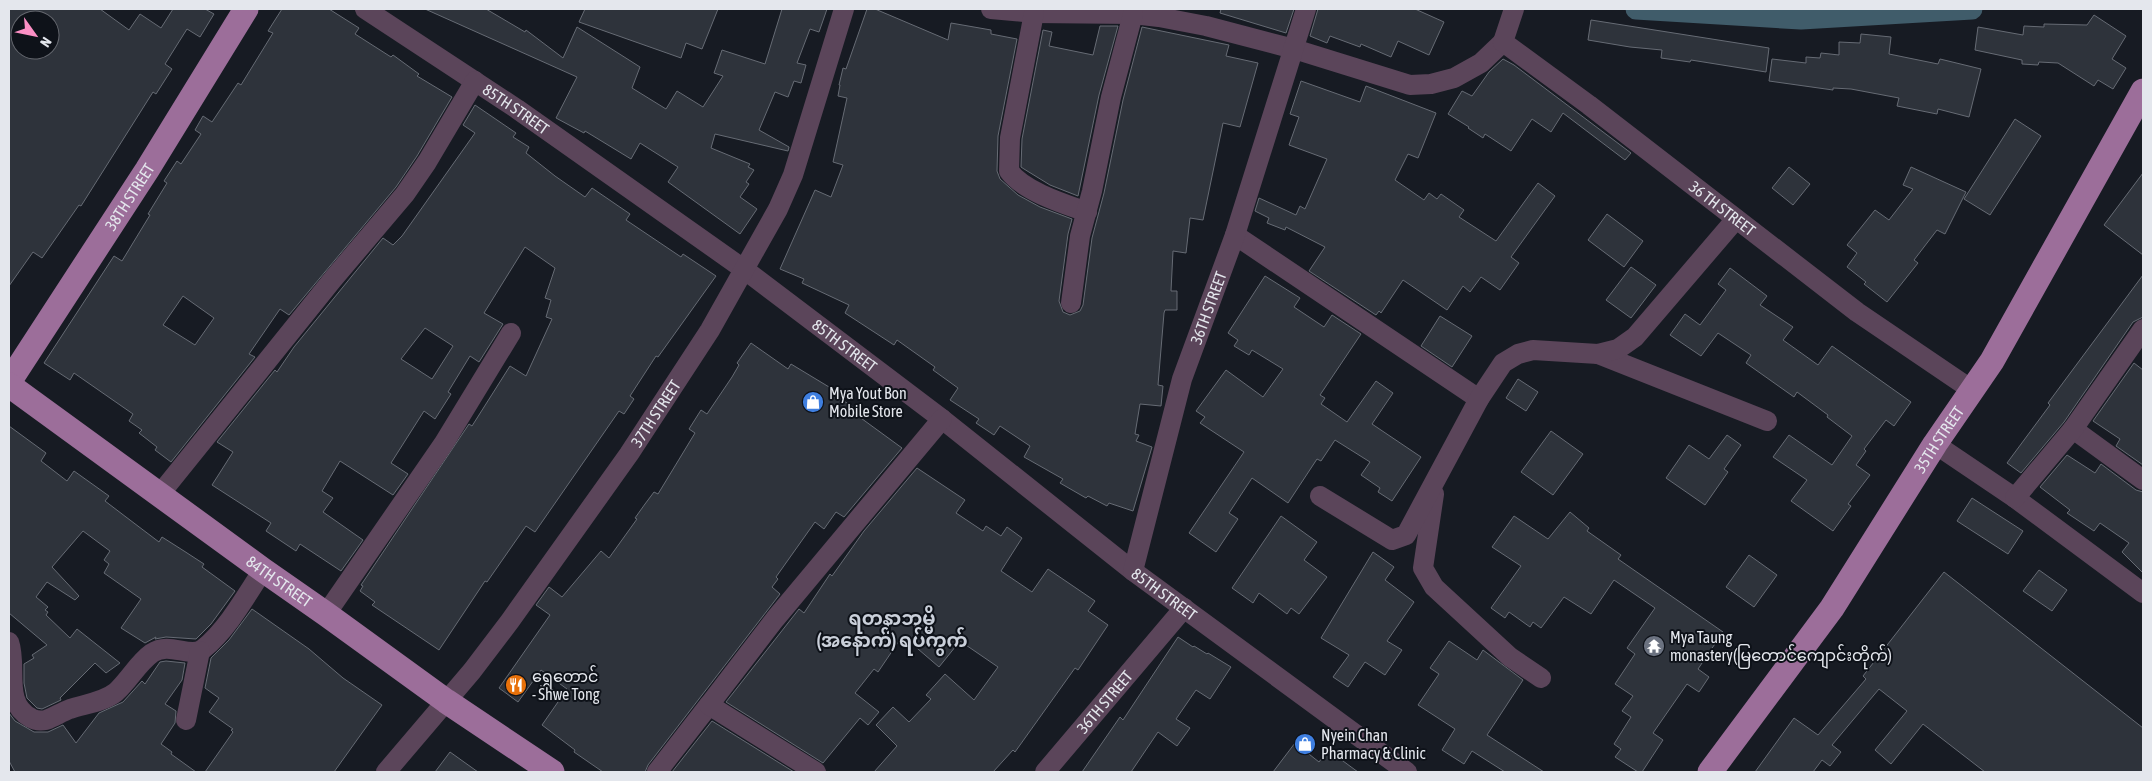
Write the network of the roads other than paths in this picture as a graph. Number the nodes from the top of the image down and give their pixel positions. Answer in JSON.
{"nodes":[{"id":1,"x":246,"y":9,"type":"edge"},
{"id":2,"x":365,"y":9,"type":"edge"},
{"id":3,"x":844,"y":9,"type":"edge"},
{"id":4,"x":992,"y":9,"type":"edge"},
{"id":5,"x":1306,"y":9,"type":"edge"},
{"id":6,"x":1514,"y":9,"type":"edge"},
{"id":7,"x":1034,"y":13,"type":"junction"},
{"id":8,"x":1133,"y":14,"type":"junction"},
{"id":9,"x":1503,"y":42,"type":"junction"},
{"id":10,"x":1294,"y":49,"type":"junction"},
{"id":11,"x":475,"y":81,"type":"junction"},
{"id":12,"x":2143,"y":90,"type":"edge"},
{"id":13,"x":1087,"y":212,"type":"junction"},
{"id":14,"x":1736,"y":219,"type":"junction"},
{"id":15,"x":1235,"y":235,"type":"junction"},
{"id":16,"x":745,"y":270,"type":"junction"},
{"id":17,"x":1071,"y":303,"type":"dead end"},
{"id":18,"x":2143,"y":330,"type":"edge"},
{"id":19,"x":511,"y":333,"type":"dead end"},
{"id":20,"x":1598,"y":354,"type":"junction"},
{"id":21,"x":9,"y":384,"type":"edge"},
{"id":22,"x":1972,"y":390,"type":"junction"},
{"id":23,"x":1479,"y":399,"type":"junction"},
{"id":24,"x":942,"y":419,"type":"junction"},
{"id":25,"x":1767,"y":421,"type":"dead end"},
{"id":26,"x":2073,"y":429,"type":"junction"},
{"id":27,"x":1456,"y":442,"type":"junction"},
{"id":28,"x":1935,"y":444,"type":"junction"},
{"id":29,"x":2143,"y":480,"type":"edge"},
{"id":30,"x":160,"y":494,"type":"junction"},
{"id":31,"x":1320,"y":496,"type":"dead end"},
{"id":32,"x":2015,"y":498,"type":"junction"},
{"id":33,"x":263,"y":570,"type":"junction"},
{"id":34,"x":1133,"y":571,"type":"junction"},
{"id":35,"x":2143,"y":593,"type":"edge"},
{"id":36,"x":1184,"y":608,"type":"junction"},
{"id":37,"x":326,"y":614,"type":"junction"},
{"id":38,"x":9,"y":642,"type":"edge"},
{"id":39,"x":200,"y":651,"type":"junction"},
{"id":40,"x":1541,"y":678,"type":"dead end"},
{"id":41,"x":446,"y":700,"type":"junction"},
{"id":42,"x":709,"y":705,"type":"junction"},
{"id":43,"x":186,"y":720,"type":"dead end"},
{"id":44,"x":386,"y":772,"type":"edge"},
{"id":45,"x":552,"y":772,"type":"edge"},
{"id":46,"x":657,"y":772,"type":"edge"},
{"id":47,"x":816,"y":772,"type":"edge"},
{"id":48,"x":1045,"y":772,"type":"edge"},
{"id":49,"x":1407,"y":772,"type":"edge"},
{"id":50,"x":1710,"y":772,"type":"edge"}],
"edges":[{"from":1,"to":21,"type":"main road","name":"38TH STREET"},
{"from":2,"to":11,"type":"street","name":"85TH STREET"},
{"from":3,"to":16,"type":"street","name":"37TH STREET"},
{"from":4,"to":7,"type":"street"},
{"from":5,"to":10,"type":"street","name":"36TH STREET"},
{"from":6,"to":9,"type":"street"},
{"from":7,"to":8,"type":"street"},
{"from":7,"to":13,"type":"street"},
{"from":8,"to":10,"type":"street"},
{"from":8,"to":13,"type":"street"},
{"from":9,"to":10,"type":"street"},
{"from":9,"to":14,"type":"street","name":"36 TH STREET"},
{"from":10,"to":15,"type":"street","name":"36TH STREET"},
{"from":11,"to":16,"type":"street","name":"85TH STREET"},
{"from":11,"to":30,"type":"street"},
{"from":12,"to":22,"type":"main road","name":"35TH STREET"},
{"from":13,"to":17,"type":"street"},
{"from":14,"to":20,"type":"street"},
{"from":14,"to":22,"type":"street","name":"36 TH STREET"},
{"from":15,"to":23,"type":"street"},
{"from":15,"to":34,"type":"street","name":"36TH STREET"},
{"from":16,"to":24,"type":"street","name":"85TH STREET"},
{"from":16,"to":41,"type":"street","name":"37TH STREET"},
{"from":18,"to":26,"type":"street"},
{"from":19,"to":37,"type":"street"},
{"from":20,"to":23,"type":"street"},
{"from":20,"to":25,"type":"street"},
{"from":21,"to":30,"type":"main road","name":"84TH STREET"},
{"from":22,"to":28,"type":"main road","name":"35TH STREET"},
{"from":23,"to":27,"type":"street"},
{"from":24,"to":34,"type":"street","name":"85TH STREET"},
{"from":24,"to":42,"type":"street"},
{"from":26,"to":29,"type":"street"},
{"from":26,"to":32,"type":"street"},
{"from":27,"to":31,"type":"street"},
{"from":27,"to":40,"type":"street"},
{"from":28,"to":32,"type":"street"},
{"from":28,"to":50,"type":"main road","name":"35TH STREET"},
{"from":30,"to":33,"type":"main road","name":"84TH STREET"},
{"from":32,"to":35,"type":"street"},
{"from":33,"to":37,"type":"main road","name":"84TH STREET"},
{"from":33,"to":39,"type":"street"},
{"from":34,"to":36,"type":"street","name":"85TH STREET"},
{"from":36,"to":48,"type":"street","name":"36TH STREET"},
{"from":36,"to":49,"type":"street","name":"85TH STREET"},
{"from":37,"to":41,"type":"main road","name":"84TH STREET"},
{"from":38,"to":39,"type":"street"},
{"from":39,"to":43,"type":"street"},
{"from":41,"to":44,"type":"street","name":"37TH STREET"},
{"from":41,"to":45,"type":"main road","name":"84TH STREET"},
{"from":42,"to":46,"type":"street"},
{"from":42,"to":47,"type":"street"}]}
